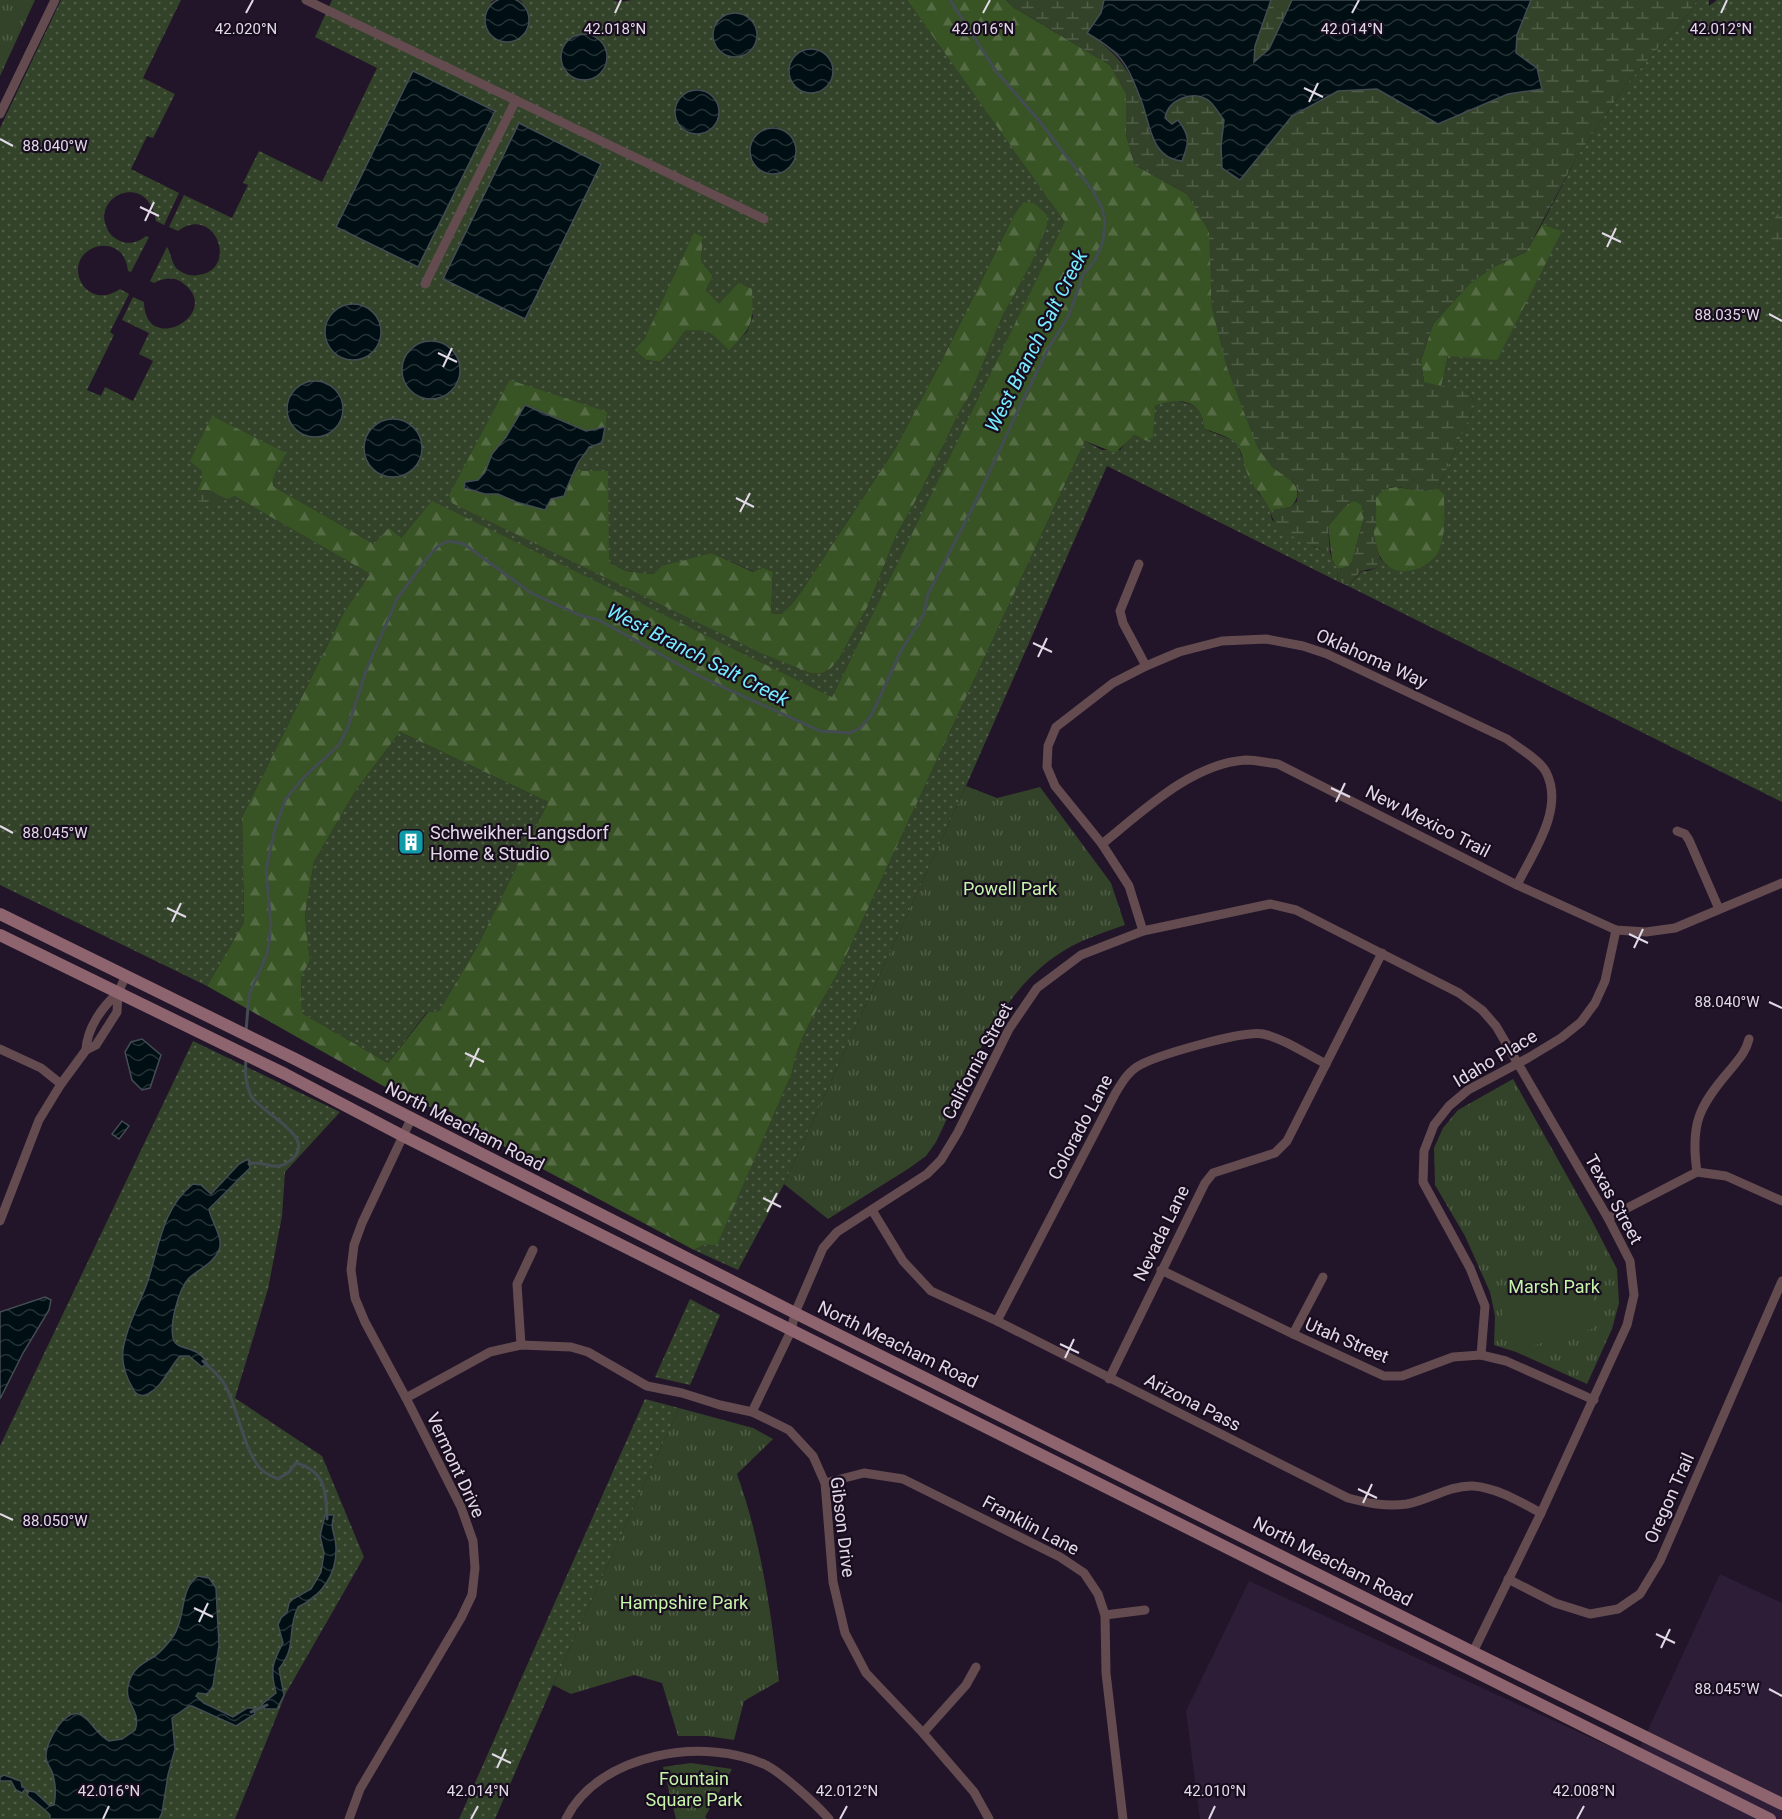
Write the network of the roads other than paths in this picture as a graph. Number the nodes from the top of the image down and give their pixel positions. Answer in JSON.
{"nodes":[{"id":1,"x":55,"y":0,"type":"edge"},
{"id":2,"x":306,"y":0,"type":"edge"},
{"id":3,"x":516,"y":100,"type":"junction"},
{"id":4,"x":0,"y":114,"type":"edge"},
{"id":5,"x":764,"y":219,"type":"dead end"},
{"id":6,"x":425,"y":284,"type":"dead end"},
{"id":7,"x":1139,"y":564,"type":"dead end"},
{"id":8,"x":1146,"y":666,"type":"junction"},
{"id":9,"x":1677,"y":831,"type":"dead end"},
{"id":10,"x":1102,"y":844,"type":"junction"},
{"id":11,"x":1782,"y":883,"type":"edge"},
{"id":12,"x":1517,"y":885,"type":"junction"},
{"id":13,"x":1719,"y":909,"type":"junction"},
{"id":14,"x":0,"y":914,"type":"edge"},
{"id":15,"x":1616,"y":930,"type":"junction"},
{"id":16,"x":1143,"y":931,"type":"junction"},
{"id":17,"x":0,"y":935,"type":"edge"},
{"id":18,"x":1382,"y":953,"type":"junction"},
{"id":19,"x":126,"y":975,"type":"junction"},
{"id":20,"x":118,"y":993,"type":"junction"},
{"id":21,"x":1749,"y":1039,"type":"dead end"},
{"id":22,"x":0,"y":1049,"type":"edge"},
{"id":23,"x":86,"y":1050,"type":"junction"},
{"id":24,"x":1326,"y":1064,"type":"junction"},
{"id":25,"x":1517,"y":1064,"type":"junction"},
{"id":26,"x":61,"y":1084,"type":"junction"},
{"id":27,"x":411,"y":1119,"type":"junction"},
{"id":28,"x":402,"y":1137,"type":"junction"},
{"id":29,"x":1698,"y":1172,"type":"junction"},
{"id":30,"x":4,"y":1198,"type":"edge"},
{"id":31,"x":1782,"y":1201,"type":"edge"},
{"id":32,"x":872,"y":1210,"type":"junction"},
{"id":33,"x":1608,"y":1218,"type":"junction"},
{"id":34,"x":0,"y":1221,"type":"edge"},
{"id":35,"x":533,"y":1250,"type":"dead end"},
{"id":36,"x":1161,"y":1270,"type":"junction"},
{"id":37,"x":1323,"y":1277,"type":"dead end"},
{"id":38,"x":1782,"y":1281,"type":"edge"},
{"id":39,"x":795,"y":1313,"type":"junction"},
{"id":40,"x":998,"y":1321,"type":"junction"},
{"id":41,"x":791,"y":1331,"type":"junction"},
{"id":42,"x":1293,"y":1335,"type":"junction"},
{"id":43,"x":521,"y":1345,"type":"junction"},
{"id":44,"x":1481,"y":1356,"type":"junction"},
{"id":45,"x":1109,"y":1379,"type":"junction"},
{"id":46,"x":406,"y":1398,"type":"junction"},
{"id":47,"x":1594,"y":1400,"type":"junction"},
{"id":48,"x":752,"y":1412,"type":"junction"},
{"id":49,"x":825,"y":1483,"type":"junction"},
{"id":50,"x":1541,"y":1513,"type":"junction"},
{"id":51,"x":1508,"y":1579,"type":"junction"},
{"id":52,"x":1145,"y":1610,"type":"dead end"},
{"id":53,"x":1105,"y":1615,"type":"junction"},
{"id":54,"x":1473,"y":1652,"type":"junction"},
{"id":55,"x":975,"y":1667,"type":"dead end"},
{"id":56,"x":922,"y":1733,"type":"junction"},
{"id":57,"x":1782,"y":1804,"type":"edge"},
{"id":58,"x":349,"y":1819,"type":"edge"},
{"id":59,"x":566,"y":1819,"type":"edge"},
{"id":60,"x":829,"y":1819,"type":"edge"},
{"id":61,"x":989,"y":1819,"type":"edge"},
{"id":62,"x":1123,"y":1819,"type":"edge"},
{"id":63,"x":1770,"y":1819,"type":"edge"}],
"edges":[{"from":1,"to":4,"type":"street"},
{"from":2,"to":3,"type":"street"},
{"from":3,"to":5,"type":"street"},
{"from":3,"to":6,"type":"street"},
{"from":7,"to":8,"type":"street"},
{"from":8,"to":10,"type":"street","name":"Oklahoma Way"},
{"from":8,"to":12,"type":"street","name":"Oklahoma Way"},
{"from":9,"to":13,"type":"street"},
{"from":10,"to":12,"type":"street","name":"New Mexico Trail"},
{"from":10,"to":16,"type":"street"},
{"from":11,"to":13,"type":"street"},
{"from":12,"to":15,"type":"street","name":"New Mexico Trail"},
{"from":13,"to":15,"type":"street"},
{"from":14,"to":19,"type":"main road","name":"North Meacham Road"},
{"from":15,"to":25,"type":"street","name":"Idaho Place"},
{"from":16,"to":18,"type":"street","name":"California Street"},
{"from":16,"to":32,"type":"street","name":"California Street"},
{"from":17,"to":20,"type":"main road","name":"North Meacham Road"},
{"from":18,"to":24,"type":"street","name":"Nevada Lane"},
{"from":18,"to":25,"type":"street","name":"Texas Street"},
{"from":19,"to":20,"type":"street"},
{"from":19,"to":27,"type":"main road","name":"North Meacham Road"},
{"from":20,"to":23,"type":"street"},
{"from":20,"to":23,"type":"street"},
{"from":20,"to":28,"type":"main road","name":"North Meacham Road"},
{"from":21,"to":29,"type":"street"},
{"from":22,"to":26,"type":"street"},
{"from":23,"to":26,"type":"street"},
{"from":24,"to":36,"type":"street","name":"Nevada Lane"},
{"from":24,"to":40,"type":"street","name":"Colorado Lane"},
{"from":25,"to":33,"type":"street","name":"Texas Street"},
{"from":25,"to":44,"type":"street","name":"Idaho Place"},
{"from":26,"to":30,"type":"street"},
{"from":27,"to":28,"type":"street","name":"Vermont Drive"},
{"from":27,"to":39,"type":"main road","name":"North Meacham Road"},
{"from":28,"to":41,"type":"main road","name":"North Meacham Road"},
{"from":28,"to":46,"type":"street","name":"Vermont Drive"},
{"from":29,"to":31,"type":"street"},
{"from":29,"to":33,"type":"street"},
{"from":30,"to":34,"type":"street"},
{"from":32,"to":39,"type":"street","name":"California Street"},
{"from":32,"to":40,"type":"street","name":"Arizona Pass"},
{"from":33,"to":47,"type":"street","name":"Texas Street"},
{"from":35,"to":43,"type":"street"},
{"from":36,"to":42,"type":"street","name":"Utah Street"},
{"from":36,"to":45,"type":"street","name":"Nevada Lane"},
{"from":37,"to":42,"type":"street"},
{"from":38,"to":51,"type":"street","name":"Oregon Trail"},
{"from":39,"to":41,"type":"street","name":"California Street"},
{"from":39,"to":54,"type":"main road","name":"North Meacham Road"},
{"from":40,"to":45,"type":"street","name":"Arizona Pass"},
{"from":41,"to":48,"type":"street","name":"California Street"},
{"from":41,"to":63,"type":"main road","name":"North Meacham Road"},
{"from":42,"to":44,"type":"street","name":"Utah Street"},
{"from":43,"to":46,"type":"street","name":"Gibson Drive"},
{"from":43,"to":48,"type":"street","name":"Gibson Drive"},
{"from":44,"to":47,"type":"street","name":"Utah Street"},
{"from":45,"to":50,"type":"street","name":"Arizona Pass"},
{"from":46,"to":58,"type":"street","name":"Vermont Drive"},
{"from":47,"to":50,"type":"street","name":"Texas Street"},
{"from":48,"to":49,"type":"street","name":"Gibson Drive"},
{"from":49,"to":53,"type":"street","name":"Franklin Lane"},
{"from":49,"to":56,"type":"street","name":"Gibson Drive"},
{"from":50,"to":51,"type":"street","name":"Texas Street"},
{"from":51,"to":54,"type":"street","name":"Texas Street"},
{"from":52,"to":53,"type":"street"},
{"from":53,"to":62,"type":"street","name":"Franklin Lane"},
{"from":54,"to":57,"type":"main road","name":"North Meacham Road"},
{"from":55,"to":56,"type":"street"},
{"from":56,"to":61,"type":"street","name":"Gibson Drive"},
{"from":59,"to":60,"type":"street"}]}
